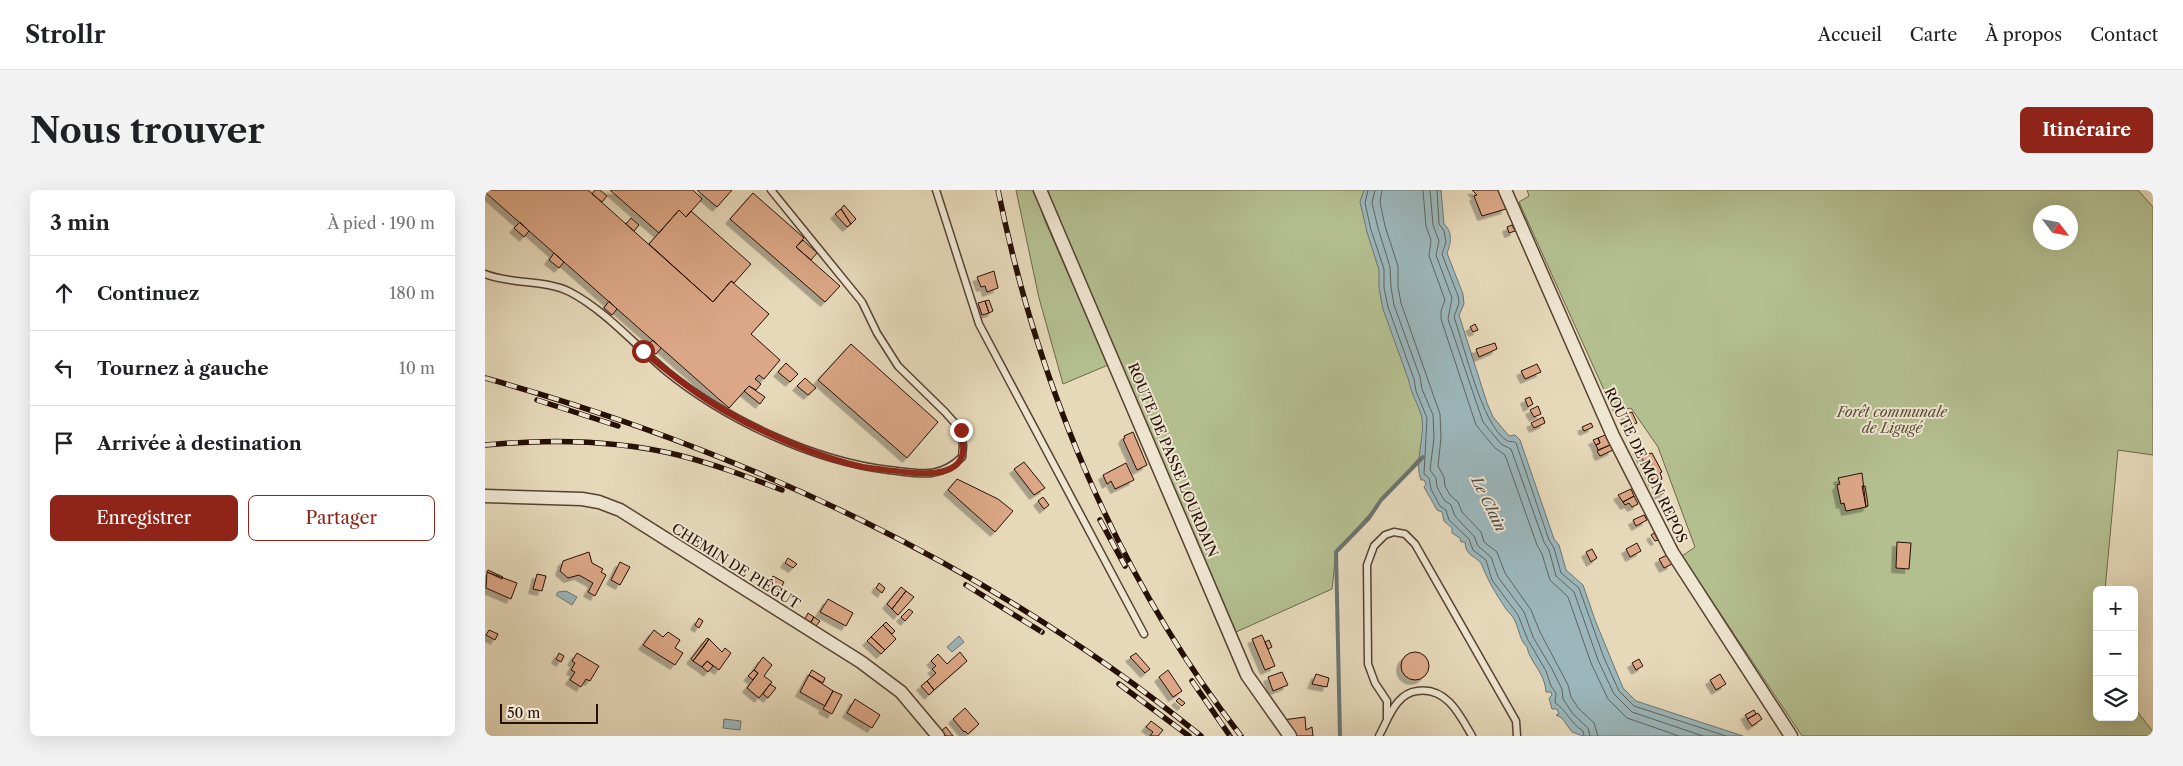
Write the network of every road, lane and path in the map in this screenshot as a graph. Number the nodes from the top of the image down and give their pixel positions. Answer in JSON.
{"nodes":[{"id":1,"x":771,"y":190,"type":"edge"},
{"id":2,"x":936,"y":190,"type":"edge"},
{"id":3,"x":1040,"y":190,"type":"edge"},
{"id":4,"x":1505,"y":190,"type":"edge"},
{"id":5,"x":485,"y":274,"type":"edge"},
{"id":6,"x":485,"y":496,"type":"edge"},
{"id":7,"x":1144,"y":634,"type":"dead end"},
{"id":8,"x":1387,"y":720,"type":"junction"},
{"id":9,"x":938,"y":736,"type":"edge"},
{"id":10,"x":1289,"y":736,"type":"edge"},
{"id":11,"x":1379,"y":736,"type":"edge"},
{"id":12,"x":1472,"y":736,"type":"edge"},
{"id":13,"x":1517,"y":736,"type":"edge"},
{"id":14,"x":1791,"y":736,"type":"edge"}],
"edges":[{"from":1,"to":5,"type":"lane"},
{"from":2,"to":7,"type":"lane"},
{"from":3,"to":10,"type":"street","name":"ROUTE DE PASSE LOURDAIN"},
{"from":4,"to":14,"type":"street","name":"ROUTE DE MON REPOS"},
{"from":6,"to":9,"type":"street","name":"CHEMIN DE PIÉGUT"},
{"from":8,"to":11,"type":"lane"},
{"from":8,"to":12,"type":"lane"},
{"from":8,"to":13,"type":"lane"}]}
